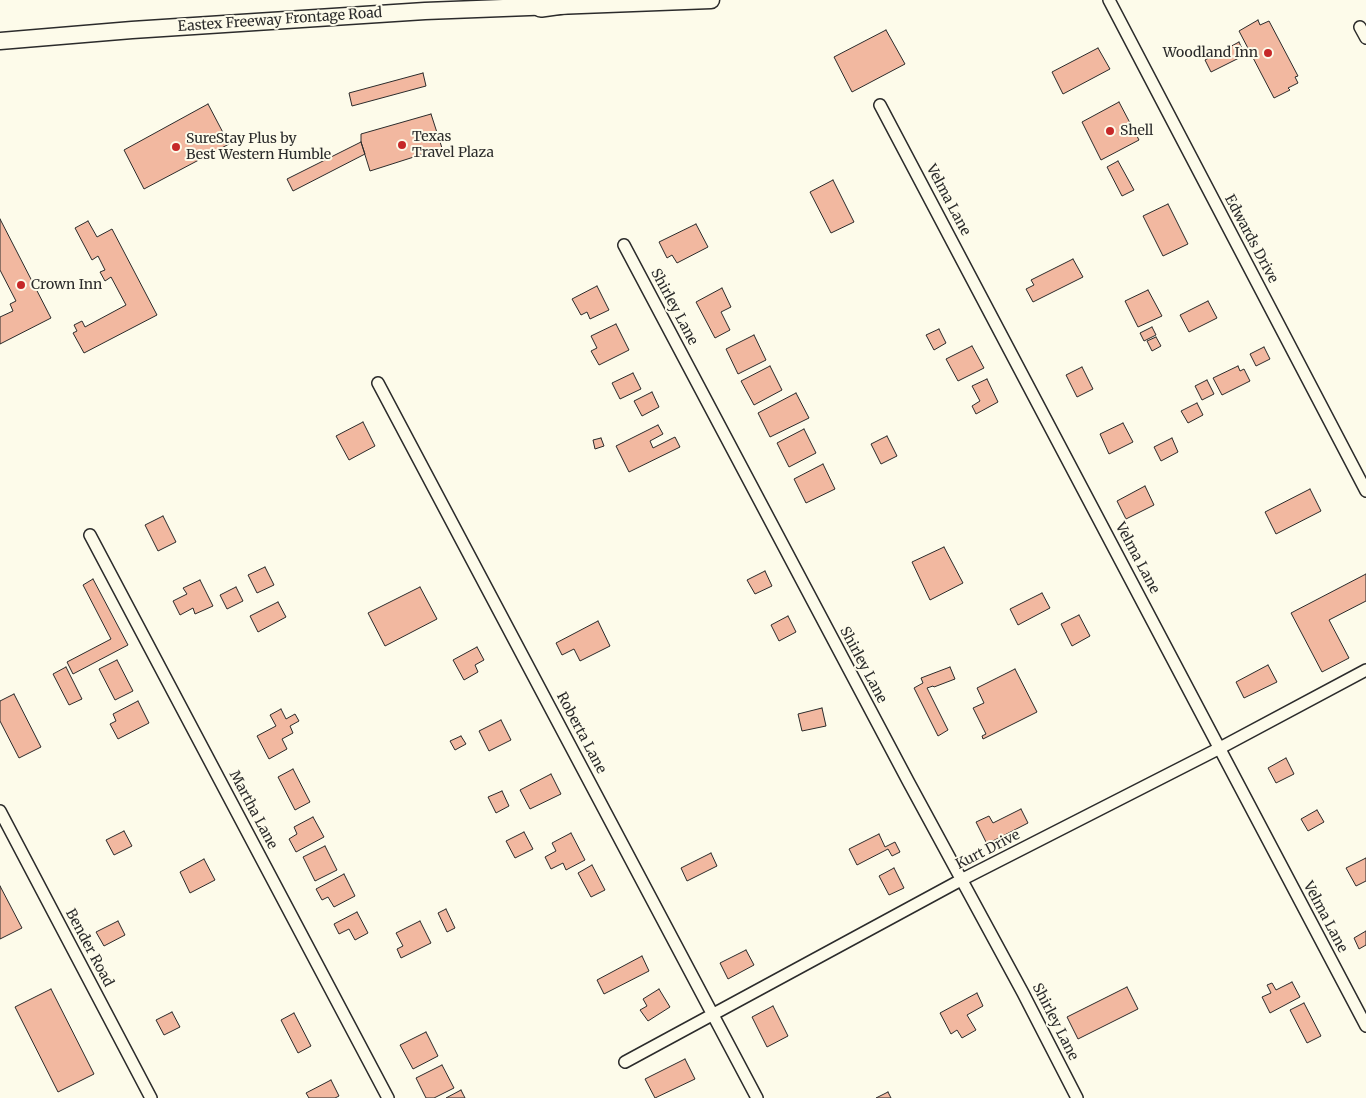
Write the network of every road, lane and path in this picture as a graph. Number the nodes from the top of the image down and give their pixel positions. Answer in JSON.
{"nodes":[{"id":1,"x":584,"y":0,"type":"edge"},
{"id":2,"x":711,"y":0,"type":"edge"},
{"id":3,"x":1109,"y":0,"type":"edge"},
{"id":4,"x":541,"y":6,"type":"junction"},
{"id":5,"x":1360,"y":27,"type":"dead end"},
{"id":6,"x":1366,"y":38,"type":"edge"},
{"id":7,"x":0,"y":41,"type":"edge"},
{"id":8,"x":880,"y":105,"type":"dead end"},
{"id":9,"x":624,"y":245,"type":"dead end"},
{"id":10,"x":378,"y":383,"type":"dead end"},
{"id":11,"x":1366,"y":491,"type":"edge"},
{"id":12,"x":90,"y":535,"type":"dead end"},
{"id":13,"x":1366,"y":670,"type":"edge"},
{"id":14,"x":1220,"y":748,"type":"junction"},
{"id":15,"x":0,"y":811,"type":"edge"},
{"id":16,"x":961,"y":880,"type":"junction"},
{"id":17,"x":713,"y":1014,"type":"junction"},
{"id":18,"x":1366,"y":1026,"type":"edge"},
{"id":19,"x":625,"y":1062,"type":"dead end"},
{"id":20,"x":151,"y":1098,"type":"edge"},
{"id":21,"x":388,"y":1098,"type":"edge"},
{"id":22,"x":758,"y":1098,"type":"edge"},
{"id":23,"x":1077,"y":1098,"type":"edge"}],
"edges":[{"from":1,"to":4,"type":"highway"},
{"from":2,"to":4,"type":"main road","name":"Eastex Freeway Frontage Road"},
{"from":3,"to":11,"type":"street","name":"Edwards Drive"},
{"from":4,"to":7,"type":"main road","name":"Eastex Freeway Frontage Road"},
{"from":5,"to":6,"type":"street"},
{"from":8,"to":14,"type":"street","name":"Velma Lane"},
{"from":9,"to":16,"type":"street","name":"Shirley Lane"},
{"from":10,"to":17,"type":"street","name":"Roberta Lane"},
{"from":12,"to":21,"type":"street","name":"Martha Lane"},
{"from":13,"to":14,"type":"street","name":"Kurt Drive"},
{"from":14,"to":16,"type":"street","name":"Kurt Drive"},
{"from":14,"to":18,"type":"street","name":"Velma Lane"},
{"from":15,"to":20,"type":"street","name":"Bender Road"},
{"from":16,"to":17,"type":"street","name":"Kurt Drive"},
{"from":16,"to":23,"type":"street","name":"Shirley Lane"},
{"from":17,"to":19,"type":"street","name":"Kurt Drive"},
{"from":17,"to":22,"type":"street","name":"Roberta Lane"}]}
